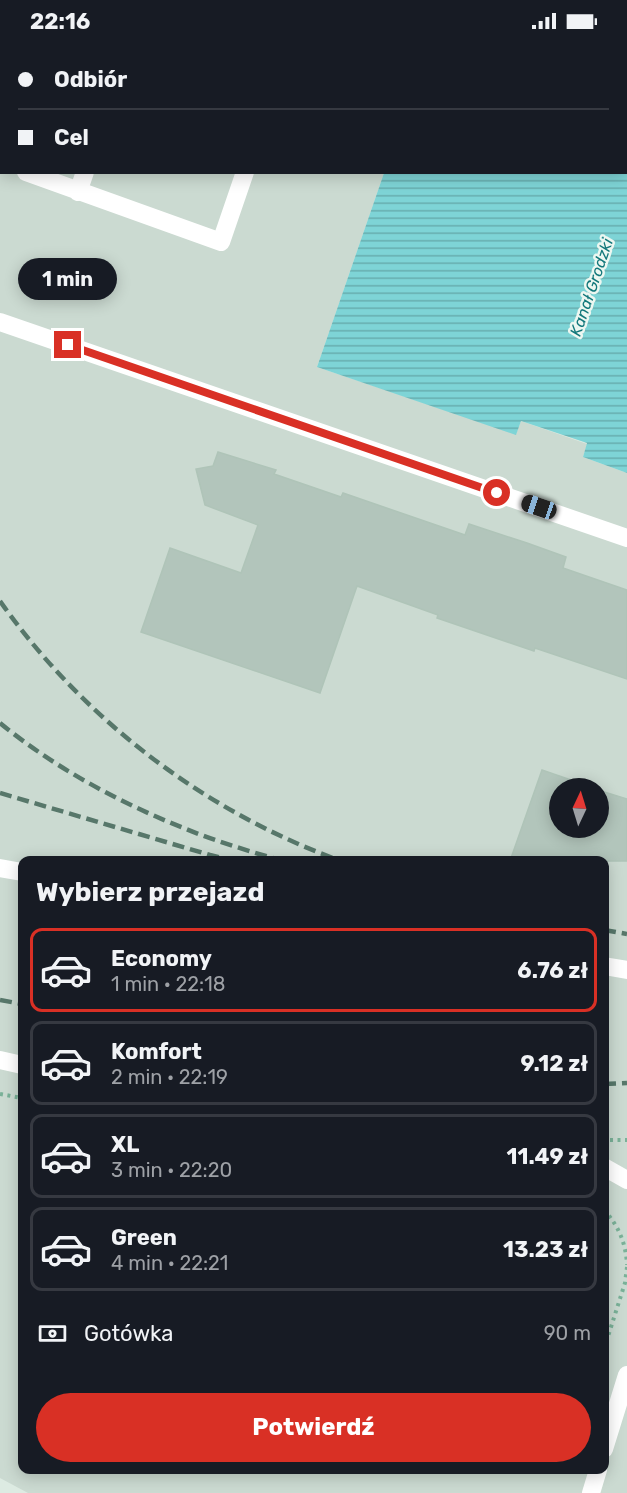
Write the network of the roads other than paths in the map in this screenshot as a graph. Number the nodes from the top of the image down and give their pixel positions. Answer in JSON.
{"nodes":[{"id":1,"x":31,"y":174,"type":"edge"},
{"id":2,"x":84,"y":174,"type":"edge"},
{"id":3,"x":244,"y":174,"type":"edge"},
{"id":4,"x":78,"y":192,"type":"junction"},
{"id":5,"x":0,"y":322,"type":"edge"},
{"id":6,"x":627,"y":538,"type":"edge"},
{"id":7,"x":0,"y":868,"type":"edge"},
{"id":8,"x":18,"y":871,"type":"edge"},
{"id":9,"x":609,"y":967,"type":"edge"},
{"id":10,"x":627,"y":970,"type":"edge"},
{"id":11,"x":0,"y":1060,"type":"edge"},
{"id":12,"x":18,"y":1064,"type":"edge"},
{"id":13,"x":609,"y":1170,"type":"edge"},
{"id":14,"x":627,"y":1180,"type":"edge"},
{"id":15,"x":627,"y":1375,"type":"edge"},
{"id":16,"x":609,"y":1433,"type":"edge"},
{"id":17,"x":597,"y":1474,"type":"edge"},
{"id":18,"x":591,"y":1493,"type":"edge"}],
"edges":[{"from":1,"to":4,"type":"street"},
{"from":2,"to":4,"type":"street"},
{"from":3,"to":4,"type":"street"},
{"from":5,"to":6,"type":"street"},
{"from":7,"to":8,"type":"street"},
{"from":9,"to":10,"type":"street"},
{"from":11,"to":12,"type":"street"},
{"from":13,"to":14,"type":"street"},
{"from":15,"to":16,"type":"street"},
{"from":17,"to":18,"type":"street"}]}
